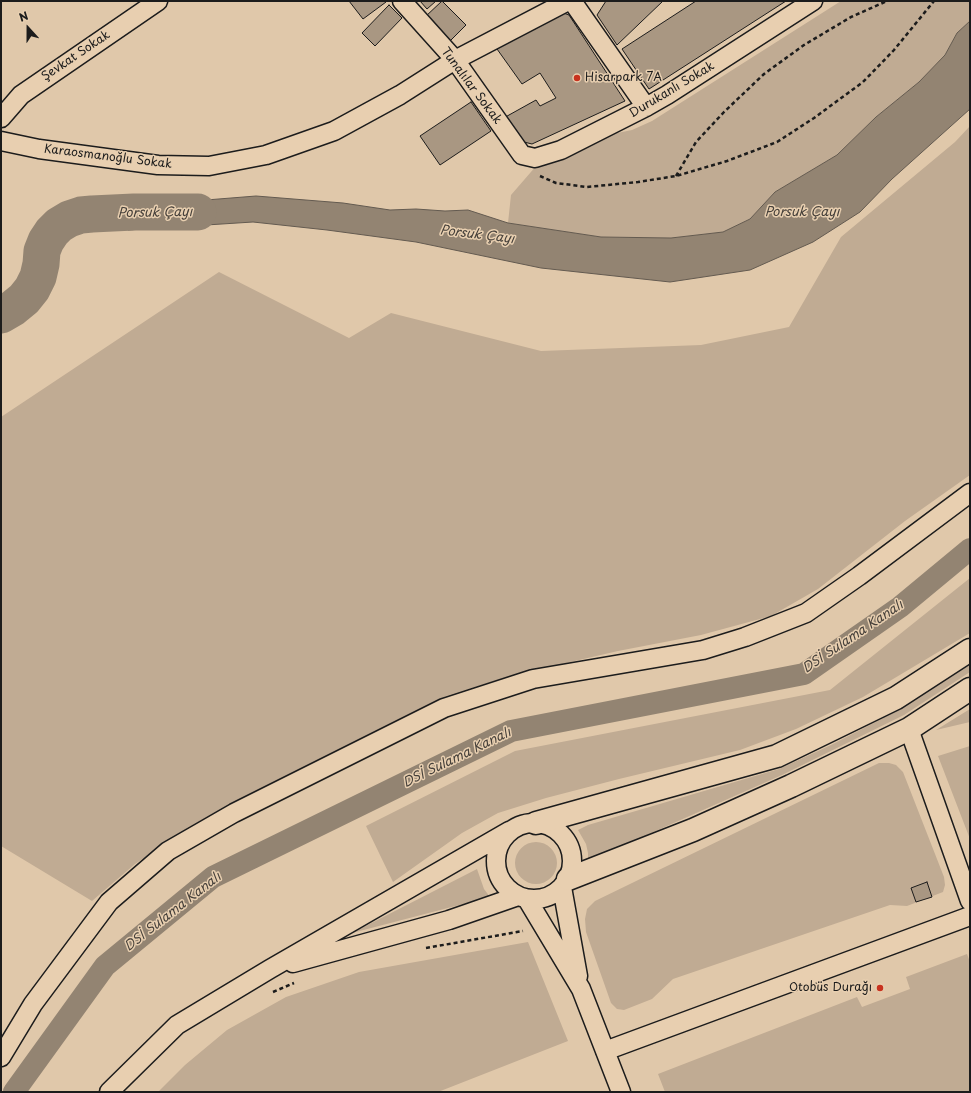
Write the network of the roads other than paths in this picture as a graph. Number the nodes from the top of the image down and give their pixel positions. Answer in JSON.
{"nodes":[{"id":1,"x":158,"y":1,"type":"edge"},
{"id":2,"x":402,"y":1,"type":"edge"},
{"id":3,"x":568,"y":1,"type":"edge"},
{"id":4,"x":572,"y":1,"type":"edge"},
{"id":5,"x":813,"y":1,"type":"edge"},
{"id":6,"x":455,"y":60,"type":"junction"},
{"id":7,"x":646,"y":107,"type":"junction"},
{"id":8,"x":1,"y":118,"type":"edge"},
{"id":9,"x":1,"y":141,"type":"edge"},
{"id":10,"x":522,"y":155,"type":"joint"},
{"id":11,"x":970,"y":493,"type":"edge"},
{"id":12,"x":970,"y":650,"type":"edge"},
{"id":13,"x":970,"y":689,"type":"edge"},
{"id":14,"x":909,"y":729,"type":"junction"},
{"id":15,"x":536,"y":822,"type":"junction"},
{"id":16,"x":509,"y":831,"type":"junction"},
{"id":17,"x":565,"y":883,"type":"junction"},
{"id":18,"x":522,"y":897,"type":"junction"},
{"id":19,"x":970,"y":901,"type":"edge"},
{"id":20,"x":970,"y":916,"type":"edge"},
{"id":21,"x":270,"y":969,"type":"junction"},
{"id":22,"x":581,"y":989,"type":"junction"},
{"id":23,"x":605,"y":1051,"type":"junction"},
{"id":24,"x":1,"y":1057,"type":"edge"},
{"id":25,"x":109,"y":1092,"type":"edge"},
{"id":26,"x":621,"y":1092,"type":"edge"}],
"edges":[{"from":1,"to":8,"type":"street","name":"Şevkat Sokak"},
{"from":2,"to":6,"type":"street","name":"Tunalılar Sokak"},
{"from":3,"to":6,"type":"street","name":"Karaosmanoğlu Sokak"},
{"from":4,"to":7,"type":"street"},
{"from":5,"to":7,"type":"street","name":"Durukanlı Sokak"},
{"from":6,"to":9,"type":"street","name":"Karaosmanoğlu Sokak"},
{"from":6,"to":10,"type":"street","name":"Tunalılar Sokak"},
{"from":7,"to":10,"type":"street","name":"Durukanlı Sokak"},
{"from":11,"to":24,"type":"street"},
{"from":12,"to":15,"type":"street"},
{"from":13,"to":14,"type":"street"},
{"from":14,"to":17,"type":"street"},
{"from":14,"to":19,"type":"street"},
{"from":15,"to":16,"type":"street"},
{"from":15,"to":17,"type":"street"},
{"from":16,"to":18,"type":"street"},
{"from":16,"to":21,"type":"street"},
{"from":17,"to":18,"type":"street"},
{"from":17,"to":22,"type":"street"},
{"from":18,"to":21,"type":"street"},
{"from":18,"to":22,"type":"street"},
{"from":20,"to":23,"type":"street"},
{"from":21,"to":25,"type":"street"},
{"from":22,"to":23,"type":"street"},
{"from":23,"to":26,"type":"street"}]}
